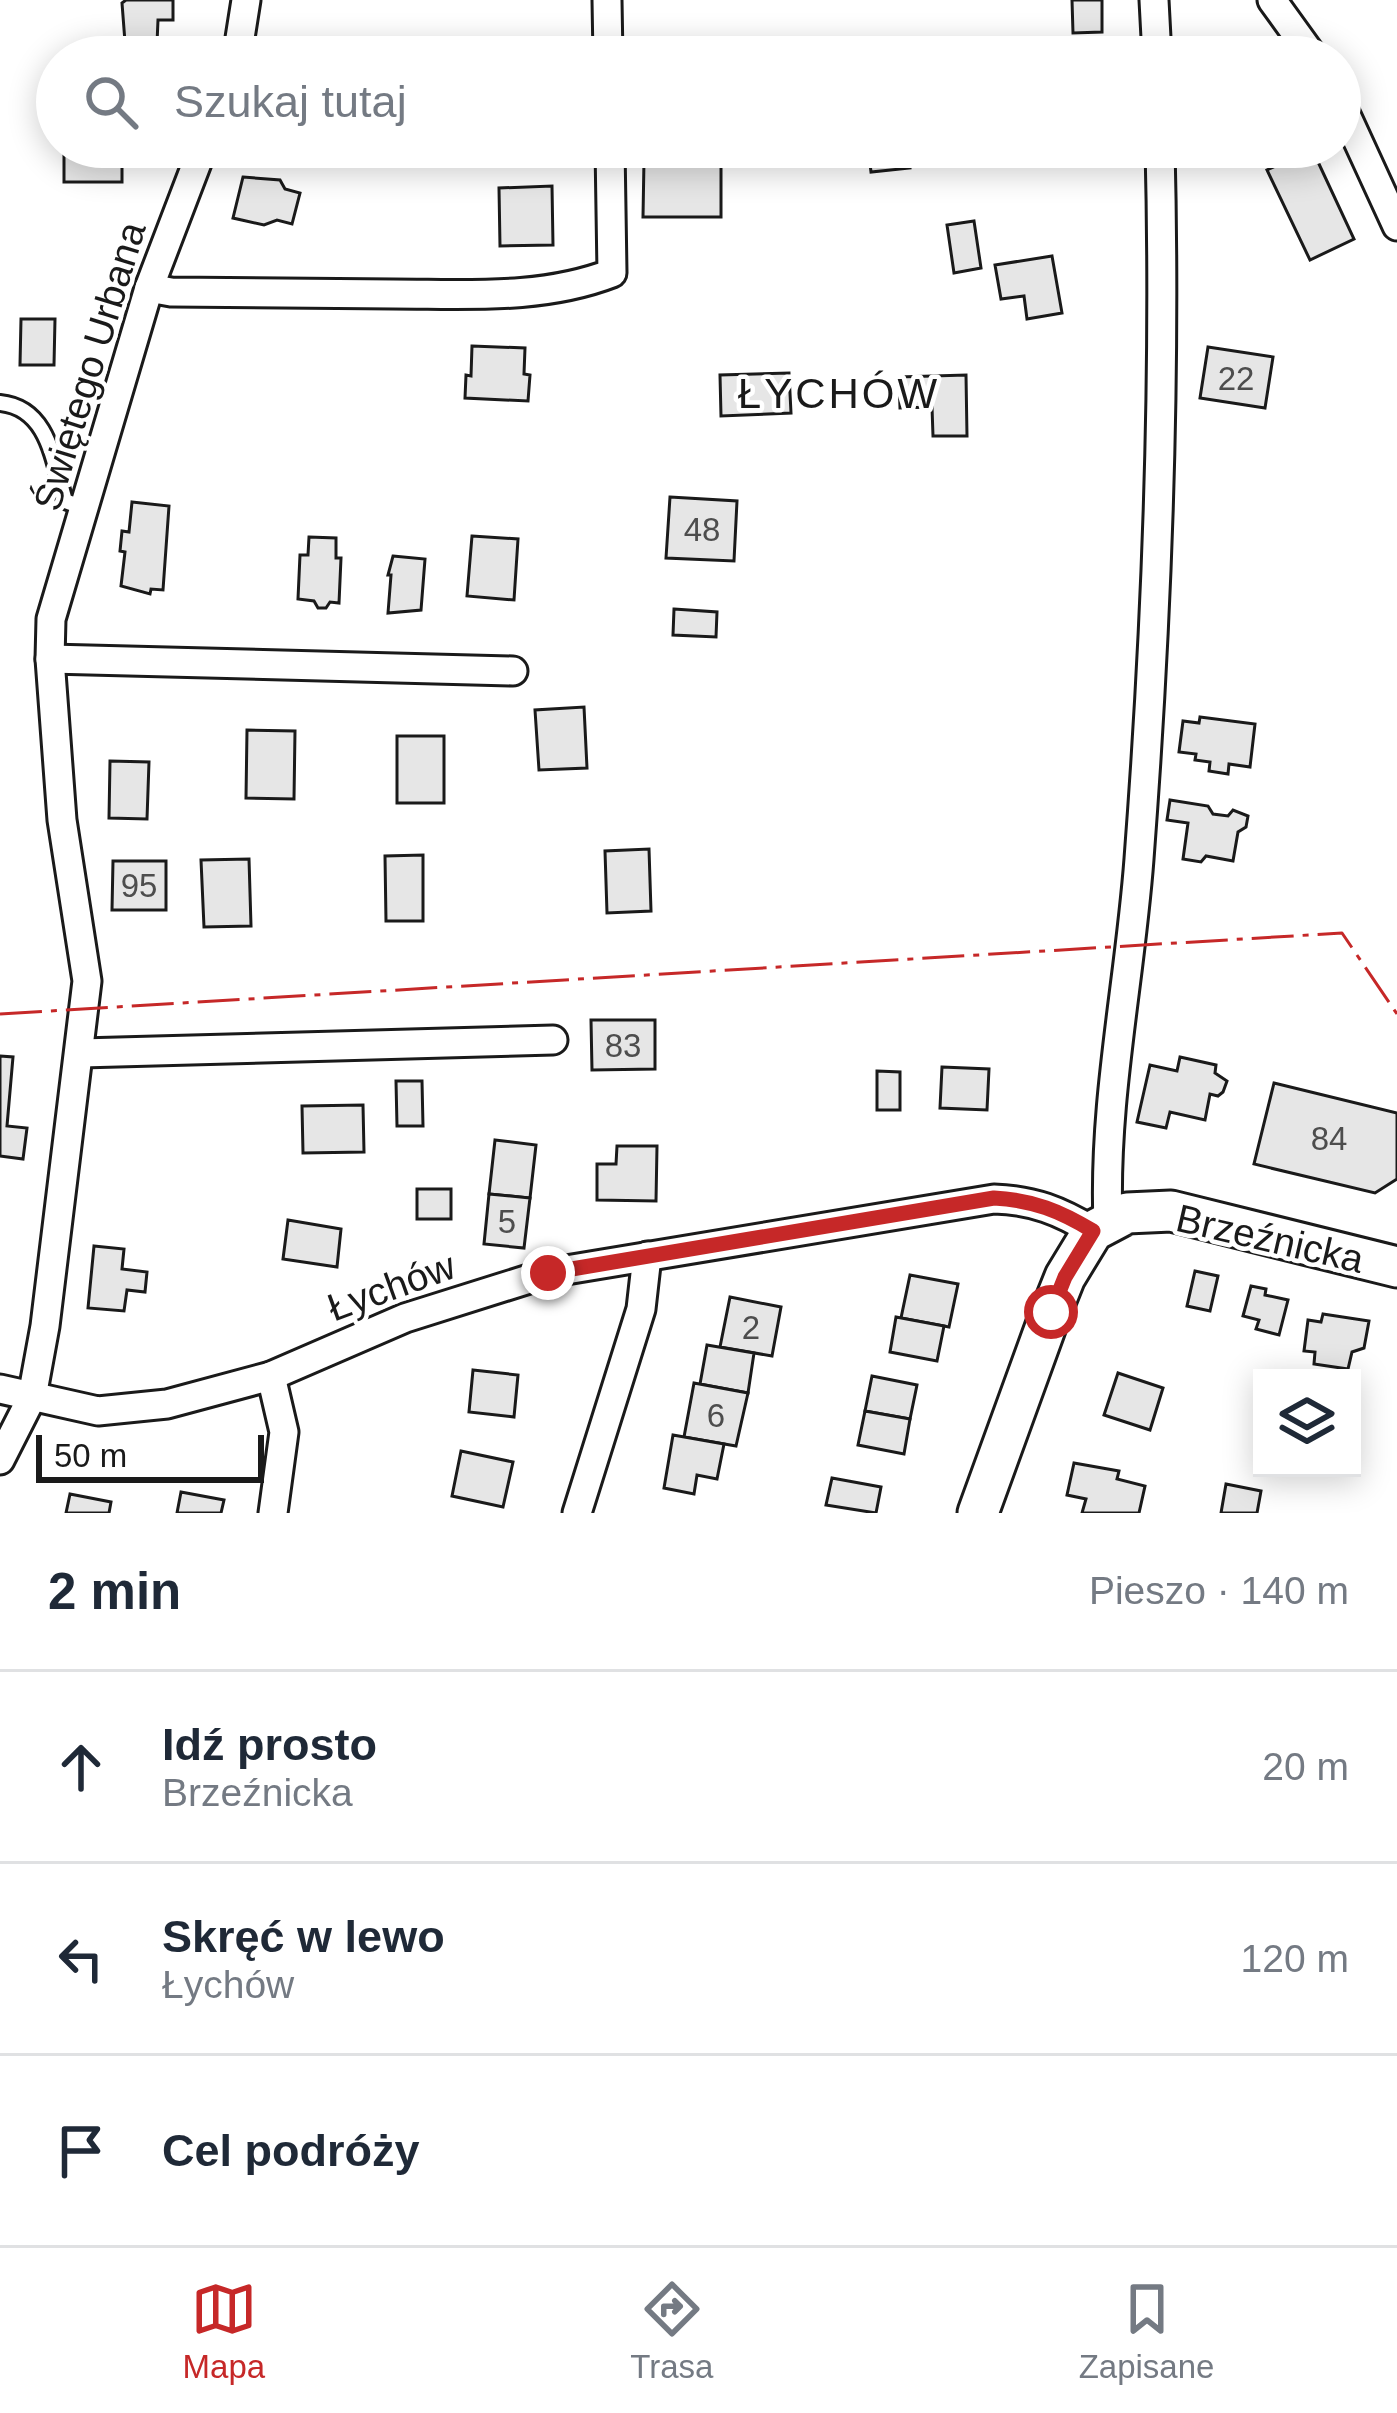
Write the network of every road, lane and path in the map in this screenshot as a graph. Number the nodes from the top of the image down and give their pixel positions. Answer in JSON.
{"nodes":[{"id":1,"x":246,"y":0,"type":"edge"},
{"id":2,"x":607,"y":0,"type":"edge"},
{"id":3,"x":1154,"y":0,"type":"edge"},
{"id":4,"x":1272,"y":0,"type":"edge"},
{"id":5,"x":240,"y":36,"type":"edge"},
{"id":6,"x":608,"y":36,"type":"edge"},
{"id":7,"x":1155,"y":36,"type":"edge"},
{"id":8,"x":1297,"y":36,"type":"edge"},
{"id":9,"x":1361,"y":148,"type":"edge"},
{"id":10,"x":195,"y":168,"type":"edge"},
{"id":11,"x":610,"y":168,"type":"edge"},
{"id":12,"x":1160,"y":168,"type":"edge"},
{"id":13,"x":1397,"y":226,"type":"edge"},
{"id":14,"x":149,"y":288,"type":"junction"},
{"id":15,"x":0,"y":403,"type":"edge"},
{"id":16,"x":85,"y":508,"type":"junction"},
{"id":17,"x":50,"y":659,"type":"junction"},
{"id":18,"x":513,"y":670,"type":"dead end"},
{"id":19,"x":553,"y":1040,"type":"dead end"},
{"id":20,"x":81,"y":1053,"type":"junction"},
{"id":21,"x":1101,"y":1227,"type":"junction"},
{"id":22,"x":647,"y":1256,"type":"junction"},
{"id":23,"x":1397,"y":1267,"type":"edge"},
{"id":24,"x":271,"y":1376,"type":"junction"},
{"id":25,"x":0,"y":1390,"type":"edge"},
{"id":26,"x":32,"y":1397,"type":"junction"},
{"id":27,"x":0,"y":1460,"type":"edge"},
{"id":28,"x":273,"y":1513,"type":"edge"},
{"id":29,"x":578,"y":1513,"type":"edge"},
{"id":30,"x":978,"y":1513,"type":"edge"}],
"edges":[{"from":1,"to":5,"type":"street"},
{"from":2,"to":6,"type":"street"},
{"from":3,"to":7,"type":"street"},
{"from":4,"to":8,"type":"street"},
{"from":9,"to":13,"type":"street"},
{"from":10,"to":14,"type":"street","name":"Świętego Urbana"},
{"from":11,"to":14,"type":"street"},
{"from":12,"to":21,"type":"street"},
{"from":14,"to":16,"type":"street","name":"Świętego Urbana"},
{"from":15,"to":16,"type":"lane"},
{"from":16,"to":17,"type":"street","name":"Świętego Urbana"},
{"from":17,"to":18,"type":"street"},
{"from":17,"to":20,"type":"street","name":"Świętego Urbana"},
{"from":19,"to":20,"type":"street"},
{"from":20,"to":26,"type":"street","name":"Świętego Urbana"},
{"from":21,"to":22,"type":"street","name":"Łychów"},
{"from":21,"to":23,"type":"street","name":"Brzeźnicka"},
{"from":21,"to":30,"type":"street"},
{"from":22,"to":24,"type":"street","name":"Łychów"},
{"from":22,"to":29,"type":"street"},
{"from":24,"to":26,"type":"street","name":"Łychów"},
{"from":24,"to":28,"type":"street"},
{"from":25,"to":26,"type":"street","name":"Łychów"},
{"from":26,"to":27,"type":"street","name":"Świętego Urbana"}]}
